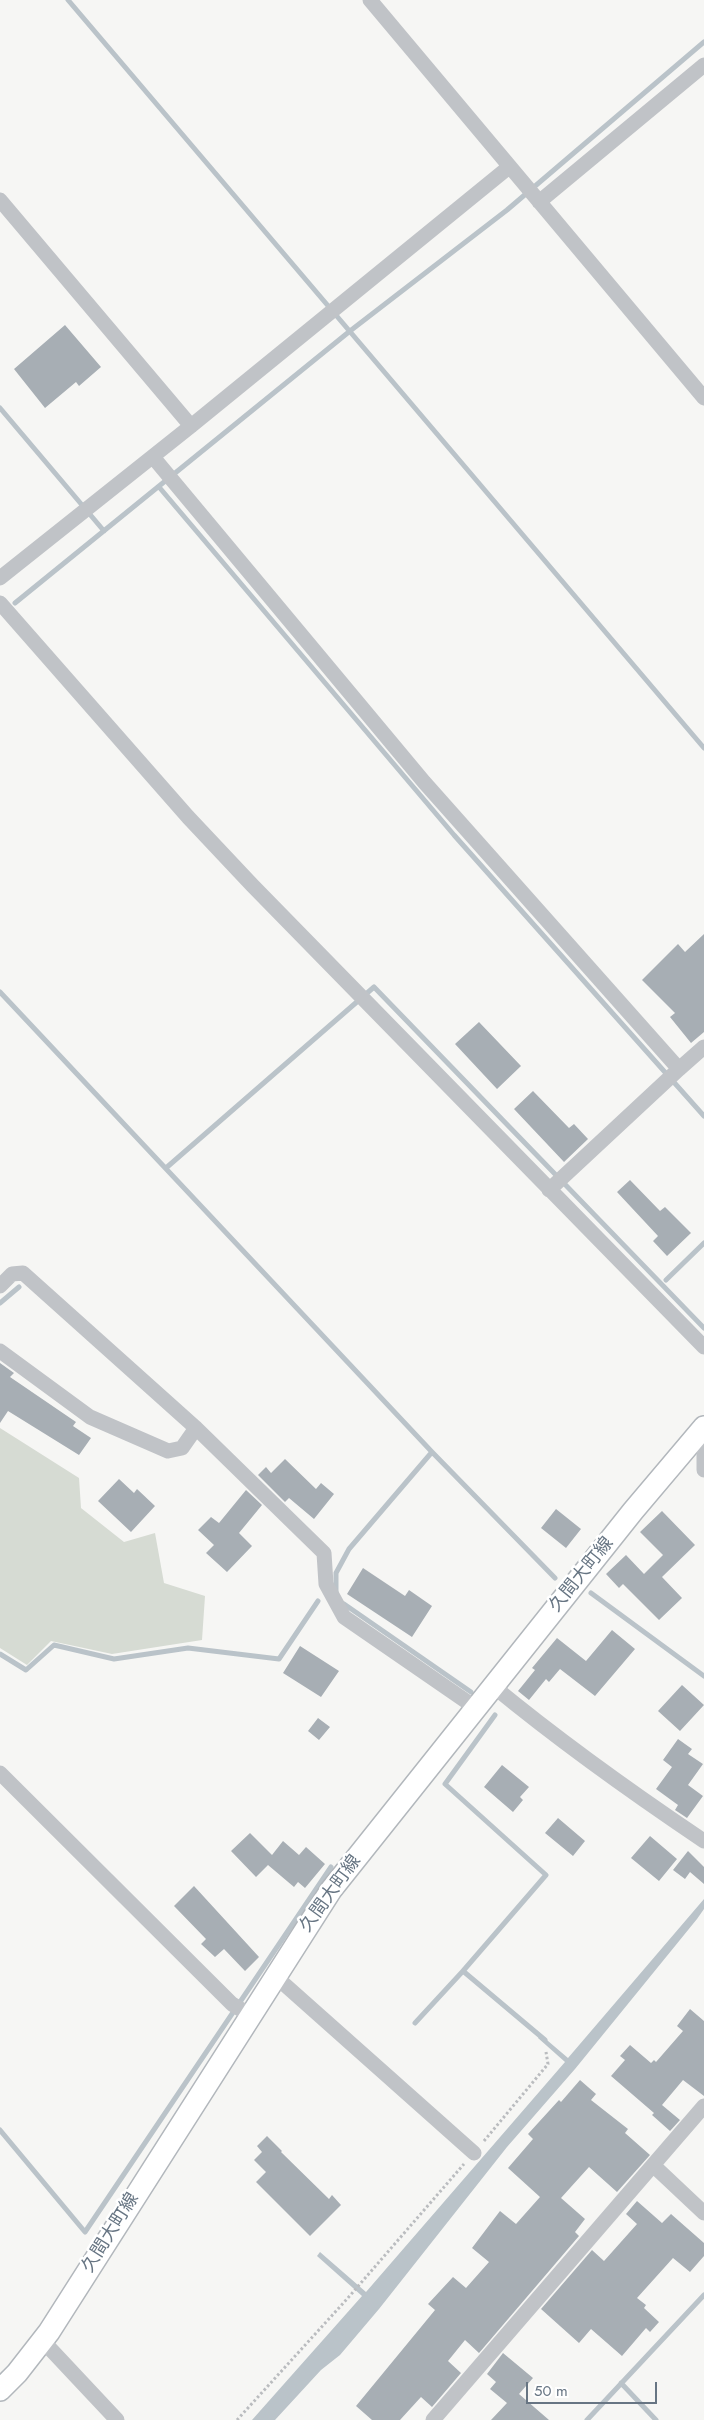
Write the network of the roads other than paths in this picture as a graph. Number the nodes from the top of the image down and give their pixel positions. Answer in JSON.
{"nodes":[{"id":1,"x":370,"y":0,"type":"edge"},
{"id":2,"x":704,"y":65,"type":"edge"},
{"id":3,"x":509,"y":167,"type":"junction"},
{"id":4,"x":537,"y":200,"type":"junction"},
{"id":5,"x":1,"y":202,"type":"edge"},
{"id":6,"x":704,"y":398,"type":"edge"},
{"id":7,"x":191,"y":426,"type":"junction"},
{"id":8,"x":153,"y":456,"type":"junction"},
{"id":9,"x":0,"y":578,"type":"edge"},
{"id":10,"x":0,"y":603,"type":"edge"},
{"id":11,"x":704,"y":1047,"type":"edge"},
{"id":12,"x":674,"y":1075,"type":"junction"},
{"id":13,"x":557,"y":1183,"type":"junction"},
{"id":14,"x":0,"y":1286,"type":"edge"},
{"id":15,"x":704,"y":1347,"type":"edge"},
{"id":16,"x":0,"y":1351,"type":"edge"},
{"id":17,"x":704,"y":1427,"type":"edge"},
{"id":18,"x":196,"y":1428,"type":"junction"},
{"id":19,"x":704,"y":1449,"type":"edge"},
{"id":20,"x":704,"y":1470,"type":"edge"},
{"id":21,"x":493,"y":1686,"type":"junction"},
{"id":22,"x":476,"y":1708,"type":"junction"},
{"id":23,"x":0,"y":1772,"type":"edge"},
{"id":24,"x":704,"y":1841,"type":"edge"},
{"id":25,"x":275,"y":1976,"type":"junction"},
{"id":26,"x":241,"y":2010,"type":"junction"},
{"id":27,"x":704,"y":2106,"type":"edge"},
{"id":28,"x":474,"y":2153,"type":"road end"},
{"id":29,"x":654,"y":2166,"type":"junction"},
{"id":30,"x":704,"y":2213,"type":"edge"},
{"id":31,"x":42,"y":2340,"type":"junction"},
{"id":32,"x":0,"y":2390,"type":"edge"},
{"id":33,"x":440,"y":2417,"type":"edge"},
{"id":34,"x":117,"y":2420,"type":"edge"}],
"edges":[{"from":1,"to":3,"type":"street"},
{"from":2,"to":4,"type":"street"},
{"from":3,"to":4,"type":"street"},
{"from":3,"to":7,"type":"street"},
{"from":4,"to":6,"type":"street"},
{"from":5,"to":7,"type":"street"},
{"from":7,"to":8,"type":"street"},
{"from":8,"to":9,"type":"street"},
{"from":8,"to":12,"type":"street"},
{"from":10,"to":13,"type":"street"},
{"from":11,"to":12,"type":"street"},
{"from":12,"to":13,"type":"street"},
{"from":13,"to":15,"type":"street"},
{"from":14,"to":18,"type":"street"},
{"from":16,"to":18,"type":"street"},
{"from":17,"to":21,"type":"main road","name":"久間大町線"},
{"from":18,"to":22,"type":"street"},
{"from":19,"to":20,"type":"street"},
{"from":21,"to":22,"type":"main road","name":"久間大町線"},
{"from":21,"to":24,"type":"street"},
{"from":22,"to":25,"type":"main road","name":"久間大町線"},
{"from":23,"to":26,"type":"street"},
{"from":25,"to":26,"type":"main road","name":"久間大町線"},
{"from":25,"to":28,"type":"street"},
{"from":26,"to":31,"type":"main road","name":"久間大町線"},
{"from":27,"to":29,"type":"street"},
{"from":29,"to":30,"type":"street"},
{"from":29,"to":33,"type":"street"},
{"from":31,"to":32,"type":"main road","name":"久間大町線"},
{"from":31,"to":34,"type":"street"}]}
